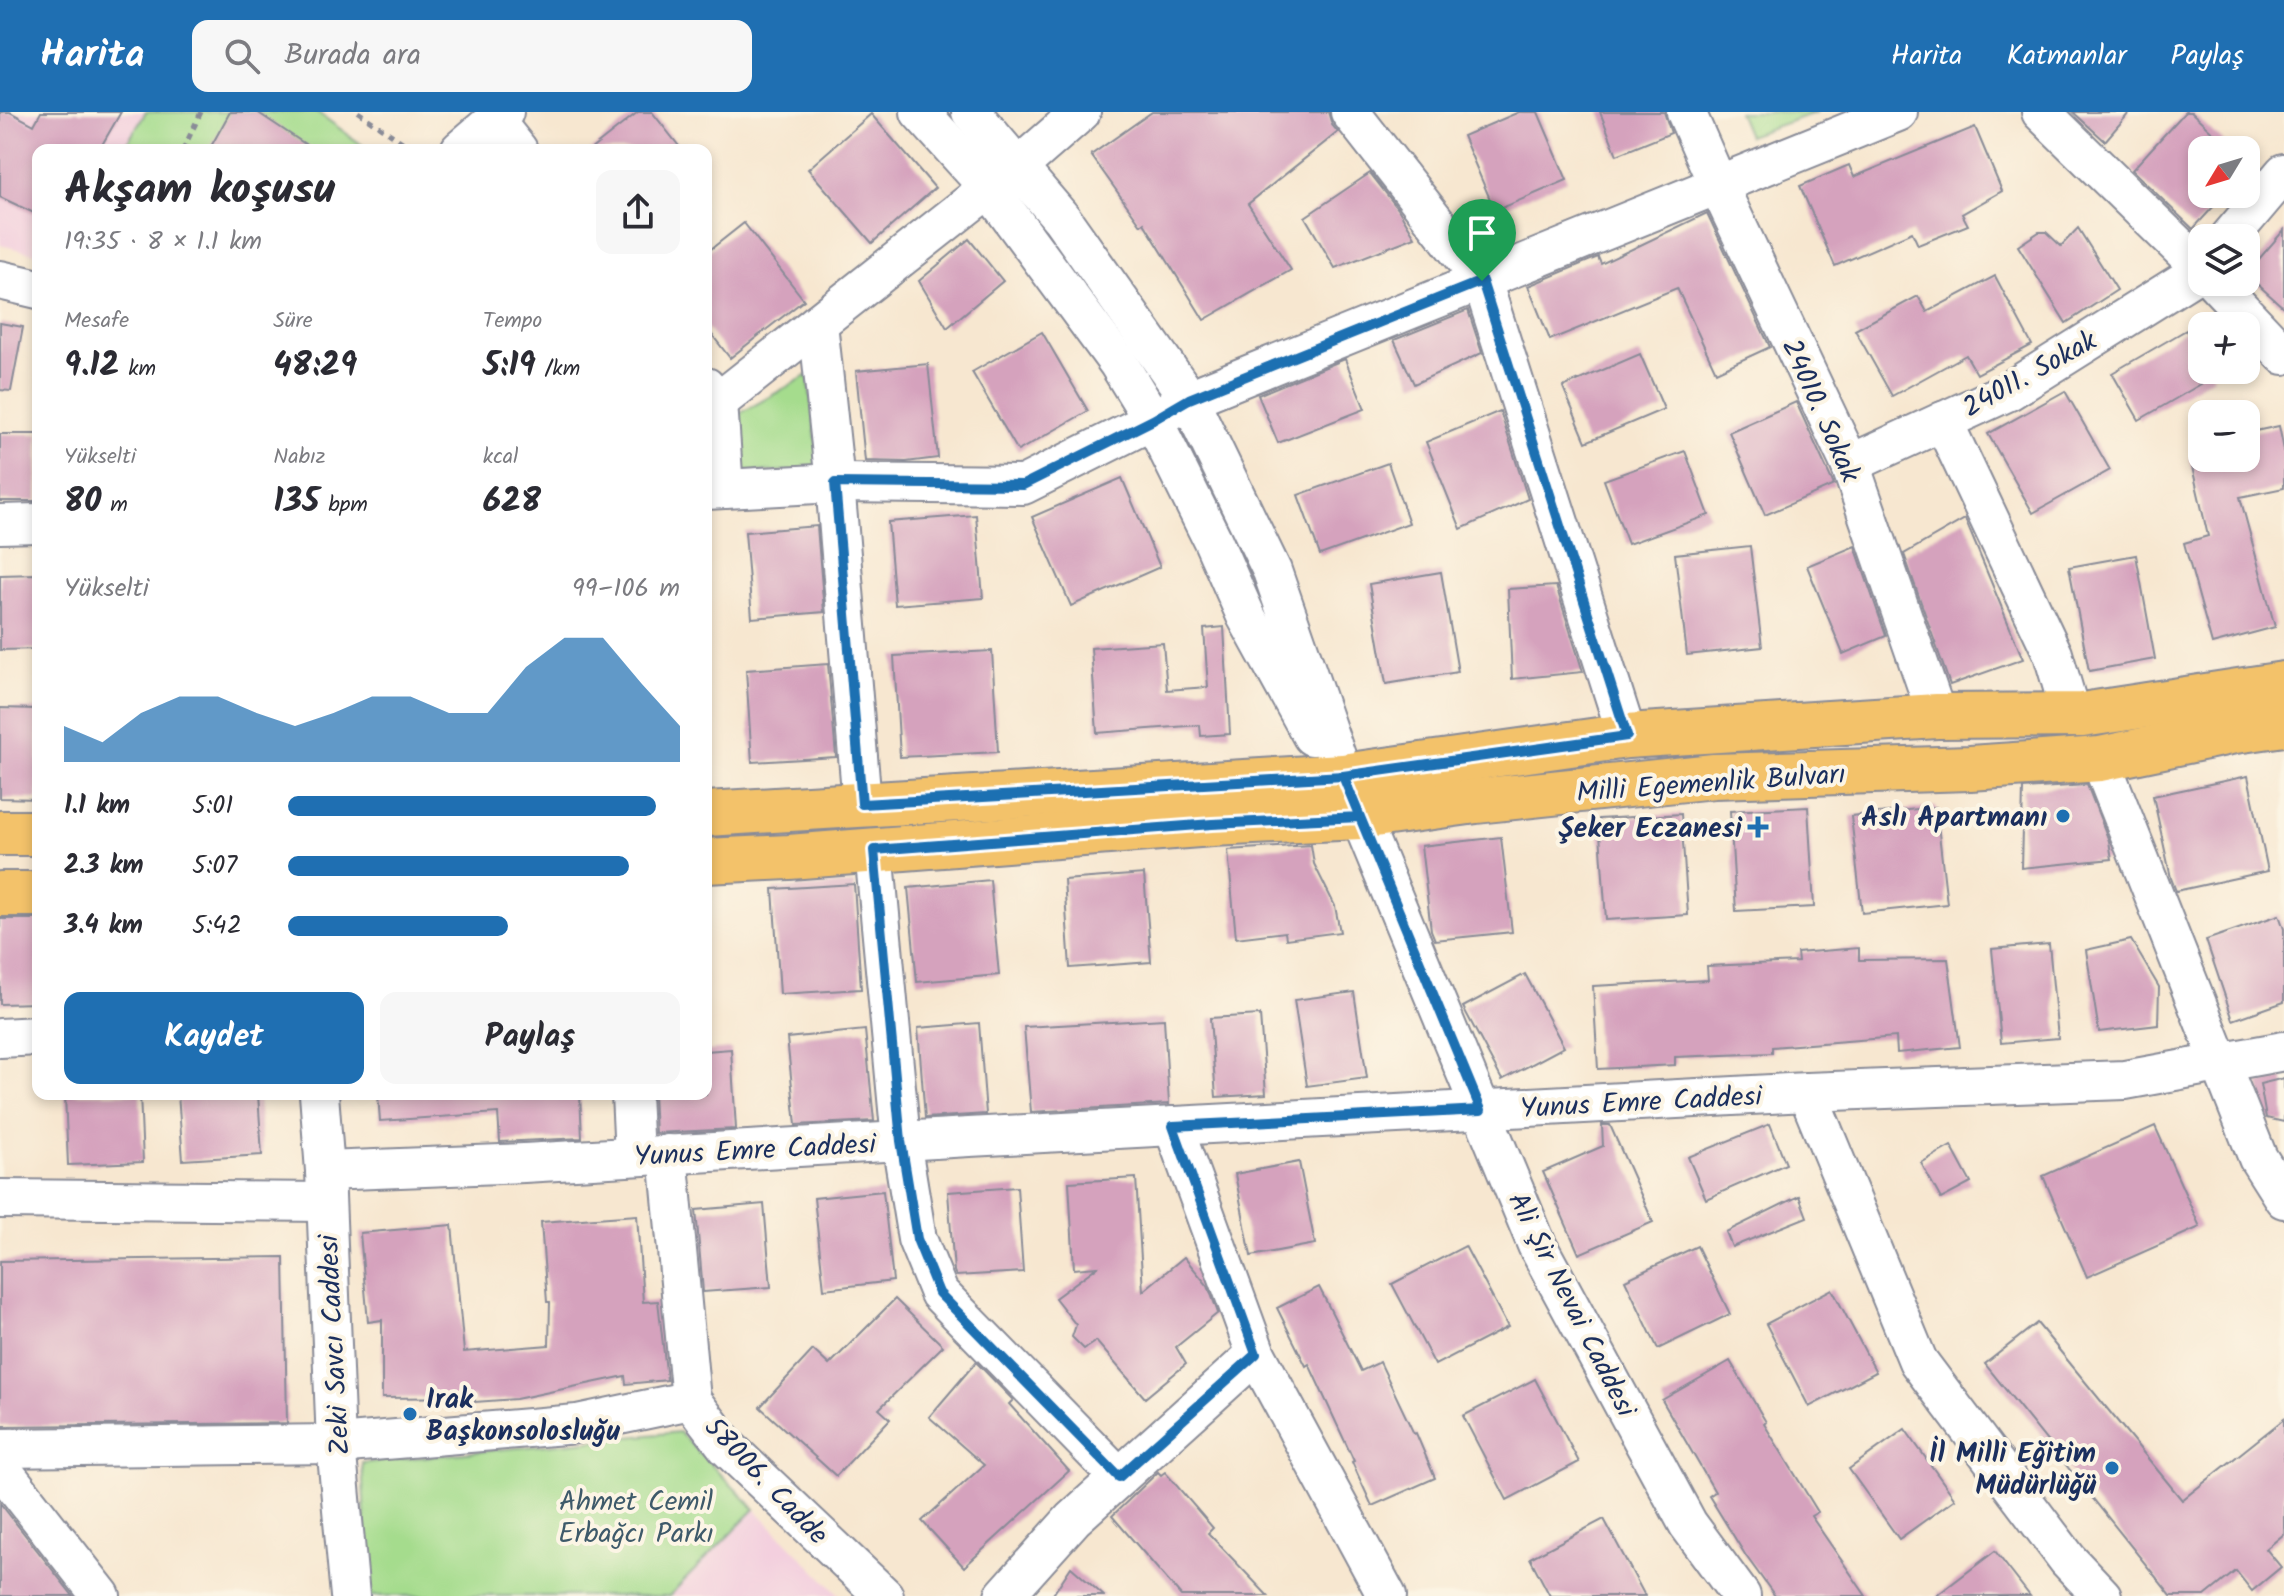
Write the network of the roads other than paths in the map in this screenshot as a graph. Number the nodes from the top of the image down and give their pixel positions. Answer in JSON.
{"nodes":[{"id":1,"x":920,"y":112,"type":"edge"},
{"id":2,"x":971,"y":112,"type":"edge"},
{"id":3,"x":1081,"y":112,"type":"edge"},
{"id":4,"x":1350,"y":112,"type":"edge"},
{"id":5,"x":1686,"y":112,"type":"edge"},
{"id":6,"x":1898,"y":112,"type":"edge"},
{"id":7,"x":2041,"y":112,"type":"edge"},
{"id":8,"x":499,"y":116,"type":"edge"},
{"id":9,"x":467,"y":144,"type":"edge"},
{"id":10,"x":515,"y":144,"type":"edge"},
{"id":11,"x":2284,"y":173,"type":"edge"},
{"id":12,"x":1003,"y":178,"type":"junction"},
{"id":13,"x":1718,"y":185,"type":"junction"},
{"id":14,"x":2241,"y":224,"type":"edge"},
{"id":15,"x":2188,"y":255,"type":"edge"},
{"id":16,"x":2188,"y":278,"type":"edge"},
{"id":17,"x":0,"y":280,"type":"edge"},
{"id":18,"x":1482,"y":281,"type":"junction"},
{"id":19,"x":32,"y":288,"type":"edge"},
{"id":20,"x":2228,"y":296,"type":"edge"},
{"id":21,"x":818,"y":323,"type":"junction"},
{"id":22,"x":2284,"y":355,"type":"edge"},
{"id":23,"x":712,"y":394,"type":"edge"},
{"id":24,"x":1189,"y":399,"type":"junction"},
{"id":25,"x":1153,"y":420,"type":"junction"},
{"id":26,"x":1943,"y":421,"type":"junction"},
{"id":27,"x":1850,"y":464,"type":"junction"},
{"id":28,"x":835,"y":483,"type":"junction"},
{"id":29,"x":715,"y":490,"type":"edge"},
{"id":30,"x":32,"y":523,"type":"edge"},
{"id":31,"x":0,"y":524,"type":"edge"},
{"id":32,"x":2284,"y":684,"type":"edge"},
{"id":33,"x":2071,"y":715,"type":"junction"},
{"id":34,"x":1937,"y":716,"type":"junction"},
{"id":35,"x":2284,"y":724,"type":"edge"},
{"id":36,"x":1627,"y":736,"type":"junction"},
{"id":37,"x":2100,"y":759,"type":"junction"},
{"id":38,"x":1343,"y":776,"type":"junction"},
{"id":39,"x":862,"y":804,"type":"junction"},
{"id":40,"x":712,"y":814,"type":"edge"},
{"id":41,"x":1360,"y":817,"type":"junction"},
{"id":42,"x":0,"y":833,"type":"edge"},
{"id":43,"x":32,"y":833,"type":"edge"},
{"id":44,"x":874,"y":850,"type":"junction"},
{"id":45,"x":712,"y":861,"type":"edge"},
{"id":46,"x":0,"y":894,"type":"edge"},
{"id":47,"x":32,"y":894,"type":"edge"},
{"id":48,"x":32,"y":1036,"type":"edge"},
{"id":49,"x":0,"y":1038,"type":"edge"},
{"id":50,"x":2284,"y":1051,"type":"edge"},
{"id":51,"x":2221,"y":1063,"type":"junction"},
{"id":52,"x":1807,"y":1092,"type":"junction"},
{"id":53,"x":319,"y":1100,"type":"edge"},
{"id":54,"x":633,"y":1100,"type":"edge"},
{"id":55,"x":1481,"y":1110,"type":"junction"},
{"id":56,"x":1173,"y":1126,"type":"junction"},
{"id":57,"x":901,"y":1141,"type":"junction"},
{"id":58,"x":651,"y":1155,"type":"junction"},
{"id":59,"x":326,"y":1187,"type":"junction"},
{"id":60,"x":0,"y":1199,"type":"edge"},
{"id":61,"x":2284,"y":1199,"type":"edge"},
{"id":62,"x":1256,"y":1354,"type":"junction"},
{"id":63,"x":691,"y":1400,"type":"junction"},
{"id":64,"x":336,"y":1444,"type":"junction"},
{"id":65,"x":0,"y":1448,"type":"edge"},
{"id":66,"x":0,"y":1467,"type":"edge"},
{"id":67,"x":1119,"y":1477,"type":"junction"},
{"id":68,"x":1372,"y":1589,"type":"edge"},
{"id":69,"x":1737,"y":1595,"type":"edge"},
{"id":70,"x":101,"y":1596,"type":"edge"},
{"id":71,"x":350,"y":1596,"type":"edge"},
{"id":72,"x":884,"y":1596,"type":"edge"},
{"id":73,"x":1004,"y":1596,"type":"edge"},
{"id":74,"x":2102,"y":1596,"type":"edge"}],
"edges":[{"from":1,"to":12,"type":"street"},
{"from":2,"to":12,"type":"street"},
{"from":3,"to":12,"type":"street"},
{"from":4,"to":18,"type":"street"},
{"from":5,"to":13,"type":"street","name":"24010. Sokak"},
{"from":6,"to":13,"type":"street"},
{"from":7,"to":15,"type":"street"},
{"from":8,"to":9,"type":"street"},
{"from":8,"to":10,"type":"street"},
{"from":11,"to":14,"type":"street"},
{"from":12,"to":21,"type":"street"},
{"from":12,"to":24,"type":"street"},
{"from":12,"to":25,"type":"street"},
{"from":13,"to":18,"type":"street"},
{"from":13,"to":27,"type":"street","name":"24010. Sokak"},
{"from":16,"to":26,"type":"street","name":"24011. Sokak"},
{"from":17,"to":19,"type":"street"},
{"from":18,"to":24,"type":"street"},
{"from":18,"to":36,"type":"street"},
{"from":20,"to":22,"type":"street"},
{"from":21,"to":23,"type":"street"},
{"from":21,"to":28,"type":"street"},
{"from":23,"to":29,"type":"street"},
{"from":24,"to":25,"type":"street"},
{"from":24,"to":38,"type":"street"},
{"from":25,"to":28,"type":"street"},
{"from":25,"to":38,"type":"street"},
{"from":26,"to":27,"type":"street","name":"24011. Sokak"},
{"from":26,"to":33,"type":"street"},
{"from":27,"to":34,"type":"street","name":"24010. Sokak"},
{"from":28,"to":29,"type":"street"},
{"from":28,"to":39,"type":"street"},
{"from":30,"to":31,"type":"street"},
{"from":32,"to":33,"type":"main road","name":"Milli Egemenlik Bulvarı"},
{"from":33,"to":34,"type":"main road","name":"Milli Egemenlik Bulvarı"},
{"from":34,"to":36,"type":"main road","name":"Milli Egemenlik Bulvarı"},
{"from":35,"to":37,"type":"main road","name":"Milli Egemenlik Bulvarı"},
{"from":36,"to":38,"type":"main road","name":"Milli Egemenlik Bulvarı"},
{"from":37,"to":41,"type":"main road","name":"Milli Egemenlik Bulvarı"},
{"from":37,"to":51,"type":"street"},
{"from":38,"to":39,"type":"main road","name":"Milli Egemenlik Bulvarı"},
{"from":38,"to":41,"type":"street","name":"Ali Şir Nevai Caddesi"},
{"from":39,"to":40,"type":"main road","name":"Milli Egemenlik Bulvarı"},
{"from":41,"to":44,"type":"main road","name":"Milli Egemenlik Bulvarı"},
{"from":41,"to":55,"type":"street","name":"Ali Şir Nevai Caddesi"},
{"from":42,"to":43,"type":"main road"},
{"from":44,"to":45,"type":"main road","name":"Milli Egemenlik Bulvarı"},
{"from":44,"to":57,"type":"street"},
{"from":46,"to":47,"type":"main road"},
{"from":48,"to":49,"type":"street"},
{"from":50,"to":51,"type":"street","name":"Yunus Emre Caddesi"},
{"from":51,"to":52,"type":"street","name":"Yunus Emre Caddesi"},
{"from":51,"to":61,"type":"street"},
{"from":52,"to":55,"type":"street","name":"Yunus Emre Caddesi"},
{"from":52,"to":74,"type":"street"},
{"from":53,"to":59,"type":"street","name":"Zeki Savcı Caddesi"},
{"from":54,"to":58,"type":"street","name":"58006. Cadde"},
{"from":55,"to":56,"type":"street","name":"Yunus Emre Caddesi"},
{"from":55,"to":69,"type":"street","name":"Ali Şir Nevai Caddesi"},
{"from":56,"to":57,"type":"street","name":"Yunus Emre Caddesi"},
{"from":56,"to":62,"type":"street"},
{"from":57,"to":58,"type":"street","name":"Yunus Emre Caddesi"},
{"from":57,"to":67,"type":"street"},
{"from":58,"to":59,"type":"street","name":"Yunus Emre Caddesi"},
{"from":58,"to":63,"type":"street","name":"58006. Cadde"},
{"from":59,"to":60,"type":"street","name":"Yunus Emre Caddesi"},
{"from":59,"to":64,"type":"street","name":"Zeki Savcı Caddesi"},
{"from":62,"to":67,"type":"street"},
{"from":62,"to":68,"type":"street"},
{"from":63,"to":64,"type":"street"},
{"from":63,"to":72,"type":"street","name":"58006. Cadde"},
{"from":64,"to":65,"type":"street"},
{"from":64,"to":71,"type":"street","name":"Zeki Savcı Caddesi"},
{"from":66,"to":70,"type":"street"},
{"from":67,"to":73,"type":"street"}]}
